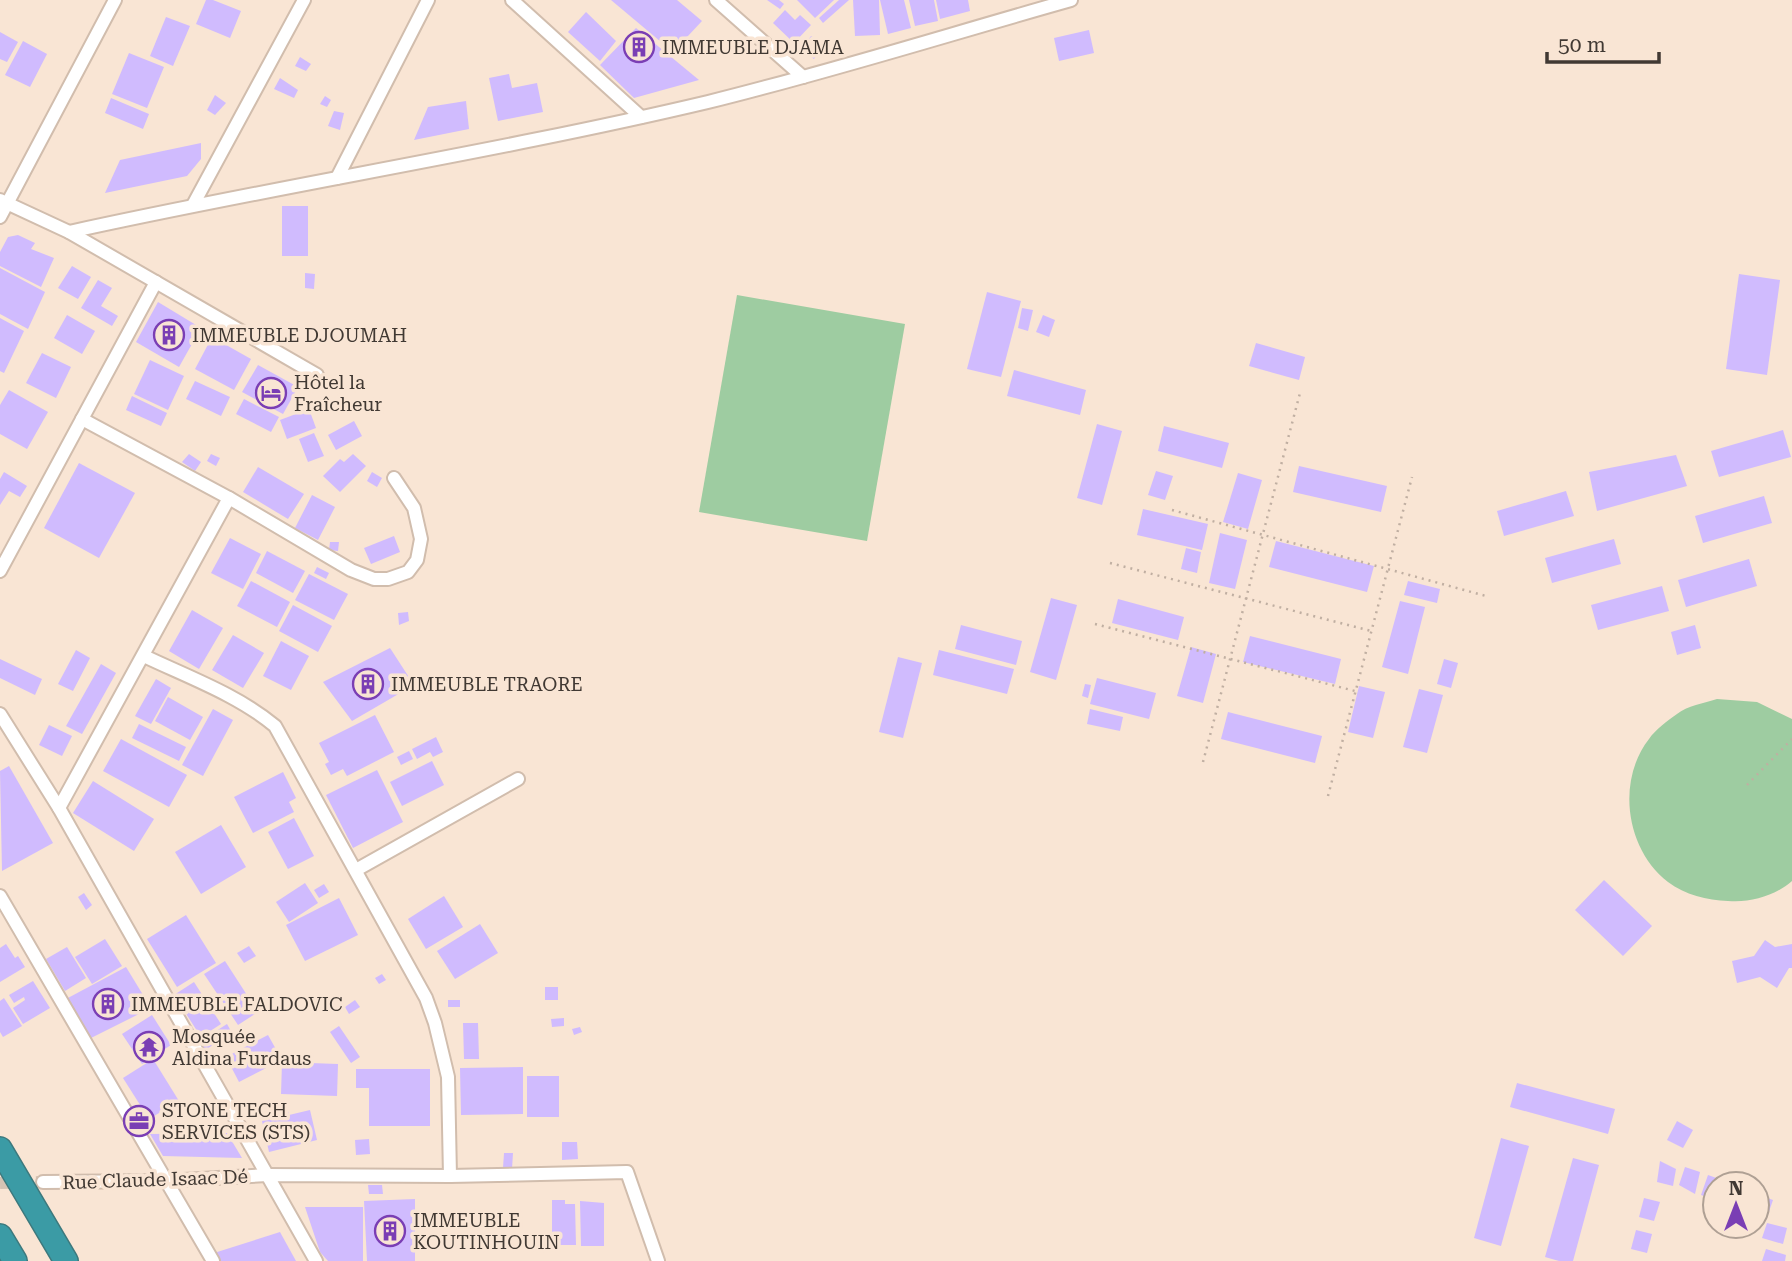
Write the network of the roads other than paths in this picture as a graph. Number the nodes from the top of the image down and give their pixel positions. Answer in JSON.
{"nodes":[{"id":1,"x":115,"y":0,"type":"edge"},
{"id":2,"x":304,"y":0,"type":"edge"},
{"id":3,"x":428,"y":0,"type":"edge"},
{"id":4,"x":512,"y":0,"type":"edge"},
{"id":5,"x":716,"y":0,"type":"edge"},
{"id":6,"x":1066,"y":1,"type":"edge"},
{"id":7,"x":803,"y":77,"type":"junction"},
{"id":8,"x":641,"y":117,"type":"junction"},
{"id":9,"x":337,"y":178,"type":"junction"},
{"id":10,"x":4,"y":202,"type":"edge"},
{"id":11,"x":193,"y":205,"type":"junction"},
{"id":12,"x":0,"y":217,"type":"edge"},
{"id":13,"x":69,"y":232,"type":"junction"},
{"id":14,"x":156,"y":282,"type":"junction"},
{"id":15,"x":317,"y":375,"type":"dead end"},
{"id":16,"x":82,"y":419,"type":"junction"},
{"id":17,"x":394,"y":478,"type":"dead end"},
{"id":18,"x":229,"y":498,"type":"junction"},
{"id":19,"x":0,"y":571,"type":"edge"},
{"id":20,"x":144,"y":656,"type":"junction"},
{"id":21,"x":0,"y":714,"type":"edge"},
{"id":22,"x":518,"y":779,"type":"dead end"},
{"id":23,"x":59,"y":808,"type":"junction"},
{"id":24,"x":356,"y":870,"type":"junction"},
{"id":25,"x":0,"y":896,"type":"edge"},
{"id":26,"x":0,"y":1149,"type":"edge"},
{"id":27,"x":267,"y":1175,"type":"junction"},
{"id":28,"x":450,"y":1176,"type":"junction"},
{"id":29,"x":166,"y":1181,"type":"junction"},
{"id":30,"x":43,"y":1182,"type":"tunnel mouth"},
{"id":31,"x":0,"y":1236,"type":"edge"},
{"id":32,"x":15,"y":1261,"type":"edge"},
{"id":33,"x":66,"y":1261,"type":"edge"},
{"id":34,"x":213,"y":1261,"type":"edge"},
{"id":35,"x":316,"y":1261,"type":"edge"},
{"id":36,"x":657,"y":1261,"type":"edge"}],
"edges":[{"from":1,"to":10,"type":"street"},
{"from":2,"to":11,"type":"street"},
{"from":3,"to":9,"type":"street"},
{"from":4,"to":8,"type":"street"},
{"from":5,"to":7,"type":"street"},
{"from":6,"to":7,"type":"street"},
{"from":7,"to":8,"type":"street"},
{"from":8,"to":9,"type":"street"},
{"from":9,"to":11,"type":"street"},
{"from":10,"to":12,"type":"street"},
{"from":10,"to":13,"type":"street"},
{"from":11,"to":13,"type":"street"},
{"from":13,"to":14,"type":"street"},
{"from":14,"to":15,"type":"street"},
{"from":14,"to":16,"type":"street"},
{"from":16,"to":18,"type":"street"},
{"from":16,"to":19,"type":"street"},
{"from":17,"to":18,"type":"street"},
{"from":18,"to":20,"type":"street"},
{"from":20,"to":23,"type":"street"},
{"from":20,"to":24,"type":"street"},
{"from":21,"to":23,"type":"street"},
{"from":22,"to":24,"type":"street"},
{"from":23,"to":27,"type":"street"},
{"from":24,"to":28,"type":"street"},
{"from":25,"to":29,"type":"street"},
{"from":26,"to":33,"type":"highway"},
{"from":27,"to":28,"type":"street","name":"Rue Claude Isaac Dé"},
{"from":27,"to":29,"type":"street","name":"Rue Claude Isaac Dé"},
{"from":27,"to":35,"type":"street"},
{"from":28,"to":36,"type":"street","name":"Rue Claude Isaac Dé"},
{"from":29,"to":30,"type":"street","name":"Rue Claude Isaac Dé"},
{"from":29,"to":34,"type":"street"},
{"from":31,"to":32,"type":"highway"}]}
